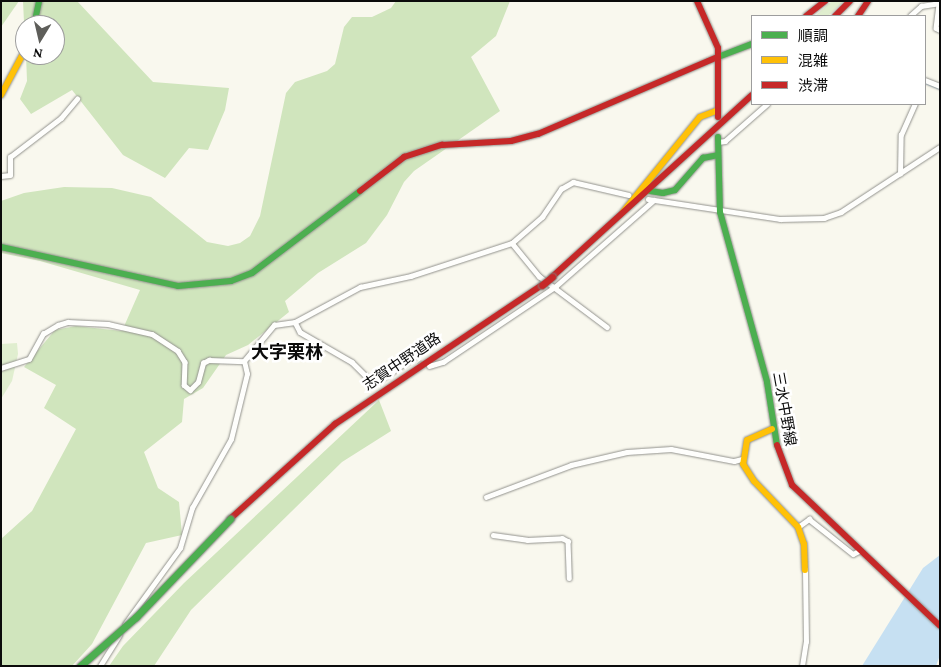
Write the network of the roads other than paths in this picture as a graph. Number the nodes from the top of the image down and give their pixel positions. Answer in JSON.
{"nodes":[{"id":1,"x":39,"y":1,"type":"edge"},
{"id":2,"x":697,"y":1,"type":"edge"},
{"id":3,"x":825,"y":1,"type":"edge"},
{"id":4,"x":850,"y":1,"type":"edge"},
{"id":5,"x":868,"y":1,"type":"edge"},
{"id":6,"x":920,"y":3,"type":"edge"},
{"id":7,"x":939,"y":3,"type":"edge"},
{"id":8,"x":36,"y":15,"type":"edge"},
{"id":9,"x":807,"y":15,"type":"edge"},
{"id":10,"x":836,"y":15,"type":"edge"},
{"id":11,"x":859,"y":15,"type":"edge"},
{"id":12,"x":911,"y":15,"type":"edge"},
{"id":13,"x":940,"y":30,"type":"edge"},
{"id":14,"x":751,"y":45,"type":"edge"},
{"id":15,"x":718,"y":57,"type":"junction"},
{"id":16,"x":17,"y":65,"type":"edge"},
{"id":17,"x":926,"y":80,"type":"edge"},
{"id":18,"x":940,"y":86,"type":"edge"},
{"id":19,"x":1,"y":95,"type":"edge"},
{"id":20,"x":751,"y":97,"type":"edge"},
{"id":21,"x":76,"y":99,"type":"dead end"},
{"id":22,"x":766,"y":105,"type":"edge"},
{"id":23,"x":915,"y":105,"type":"edge"},
{"id":24,"x":718,"y":139,"type":"joint"},
{"id":25,"x":940,"y":147,"type":"edge"},
{"id":26,"x":718,"y":155,"type":"junction"},
{"id":27,"x":900,"y":174,"type":"junction"},
{"id":28,"x":1,"y":176,"type":"edge"},
{"id":29,"x":650,"y":191,"type":"junction"},
{"id":30,"x":628,"y":195,"type":"dead end"},
{"id":31,"x":648,"y":199,"type":"dead end"},
{"id":32,"x":654,"y":200,"type":"junction"},
{"id":33,"x":720,"y":212,"type":"junction"},
{"id":34,"x":610,"y":228,"type":"junction"},
{"id":35,"x":512,"y":243,"type":"junction"},
{"id":36,"x":1,"y":247,"type":"edge"},
{"id":37,"x":556,"y":286,"type":"junction"},
{"id":38,"x":295,"y":322,"type":"junction"},
{"id":39,"x":607,"y":327,"type":"dead end"},
{"id":40,"x":413,"y":358,"type":"dead end"},
{"id":41,"x":244,"y":361,"type":"junction"},
{"id":42,"x":429,"y":366,"type":"dead end"},
{"id":43,"x":1,"y":368,"type":"edge"},
{"id":44,"x":772,"y":429,"type":"junction"},
{"id":45,"x":742,"y":459,"type":"junction"},
{"id":46,"x":486,"y":496,"type":"dead end"},
{"id":47,"x":798,"y":527,"type":"junction"},
{"id":48,"x":493,"y":535,"type":"dead end"},
{"id":49,"x":859,"y":551,"type":"junction"},
{"id":50,"x":805,"y":570,"type":"joint"},
{"id":51,"x":569,"y":578,"type":"dead end"},
{"id":52,"x":940,"y":626,"type":"edge"},
{"id":53,"x":80,"y":666,"type":"edge"},
{"id":54,"x":100,"y":666,"type":"edge"},
{"id":55,"x":802,"y":666,"type":"edge"}],
"edges":[{"from":1,"to":8,"type":"main road"},
{"from":2,"to":15,"type":"main road"},
{"from":3,"to":9,"type":"main road"},
{"from":4,"to":10,"type":"main road"},
{"from":5,"to":11,"type":"main road"},
{"from":6,"to":7,"type":"street"},
{"from":6,"to":12,"type":"street"},
{"from":7,"to":13,"type":"street"},
{"from":14,"to":15,"type":"main road"},
{"from":15,"to":34,"type":"main road"},
{"from":15,"to":36,"type":"main road"},
{"from":16,"to":19,"type":"main road"},
{"from":17,"to":18,"type":"street"},
{"from":20,"to":29,"type":"main road","name":"志賀中野道路"},
{"from":21,"to":28,"type":"street"},
{"from":22,"to":24,"type":"street"},
{"from":23,"to":27,"type":"street"},
{"from":24,"to":26,"type":"main road","name":"三水中野線"},
{"from":25,"to":27,"type":"street"},
{"from":26,"to":29,"type":"main road"},
{"from":26,"to":33,"type":"main road","name":"三水中野線"},
{"from":27,"to":33,"type":"street"},
{"from":29,"to":34,"type":"main road","name":"志賀中野道路"},
{"from":30,"to":35,"type":"street"},
{"from":31,"to":32,"type":"street"},
{"from":32,"to":33,"type":"street"},
{"from":32,"to":37,"type":"street"},
{"from":33,"to":44,"type":"main road","name":"三水中野線"},
{"from":34,"to":53,"type":"main road","name":"志賀中野道路","bridge":true},
{"from":35,"to":37,"type":"street"},
{"from":35,"to":38,"type":"street"},
{"from":37,"to":39,"type":"street"},
{"from":37,"to":42,"type":"street"},
{"from":38,"to":40,"type":"street"},
{"from":38,"to":41,"type":"street"},
{"from":41,"to":43,"type":"street"},
{"from":41,"to":54,"type":"street"},
{"from":44,"to":45,"type":"main road"},
{"from":44,"to":49,"type":"main road","name":"三水中野線"},
{"from":45,"to":46,"type":"street"},
{"from":45,"to":47,"type":"main road"},
{"from":47,"to":49,"type":"street"},
{"from":47,"to":50,"type":"main road"},
{"from":48,"to":51,"type":"street"},
{"from":49,"to":52,"type":"main road","name":"三水中野線"},
{"from":50,"to":55,"type":"street"}]}
